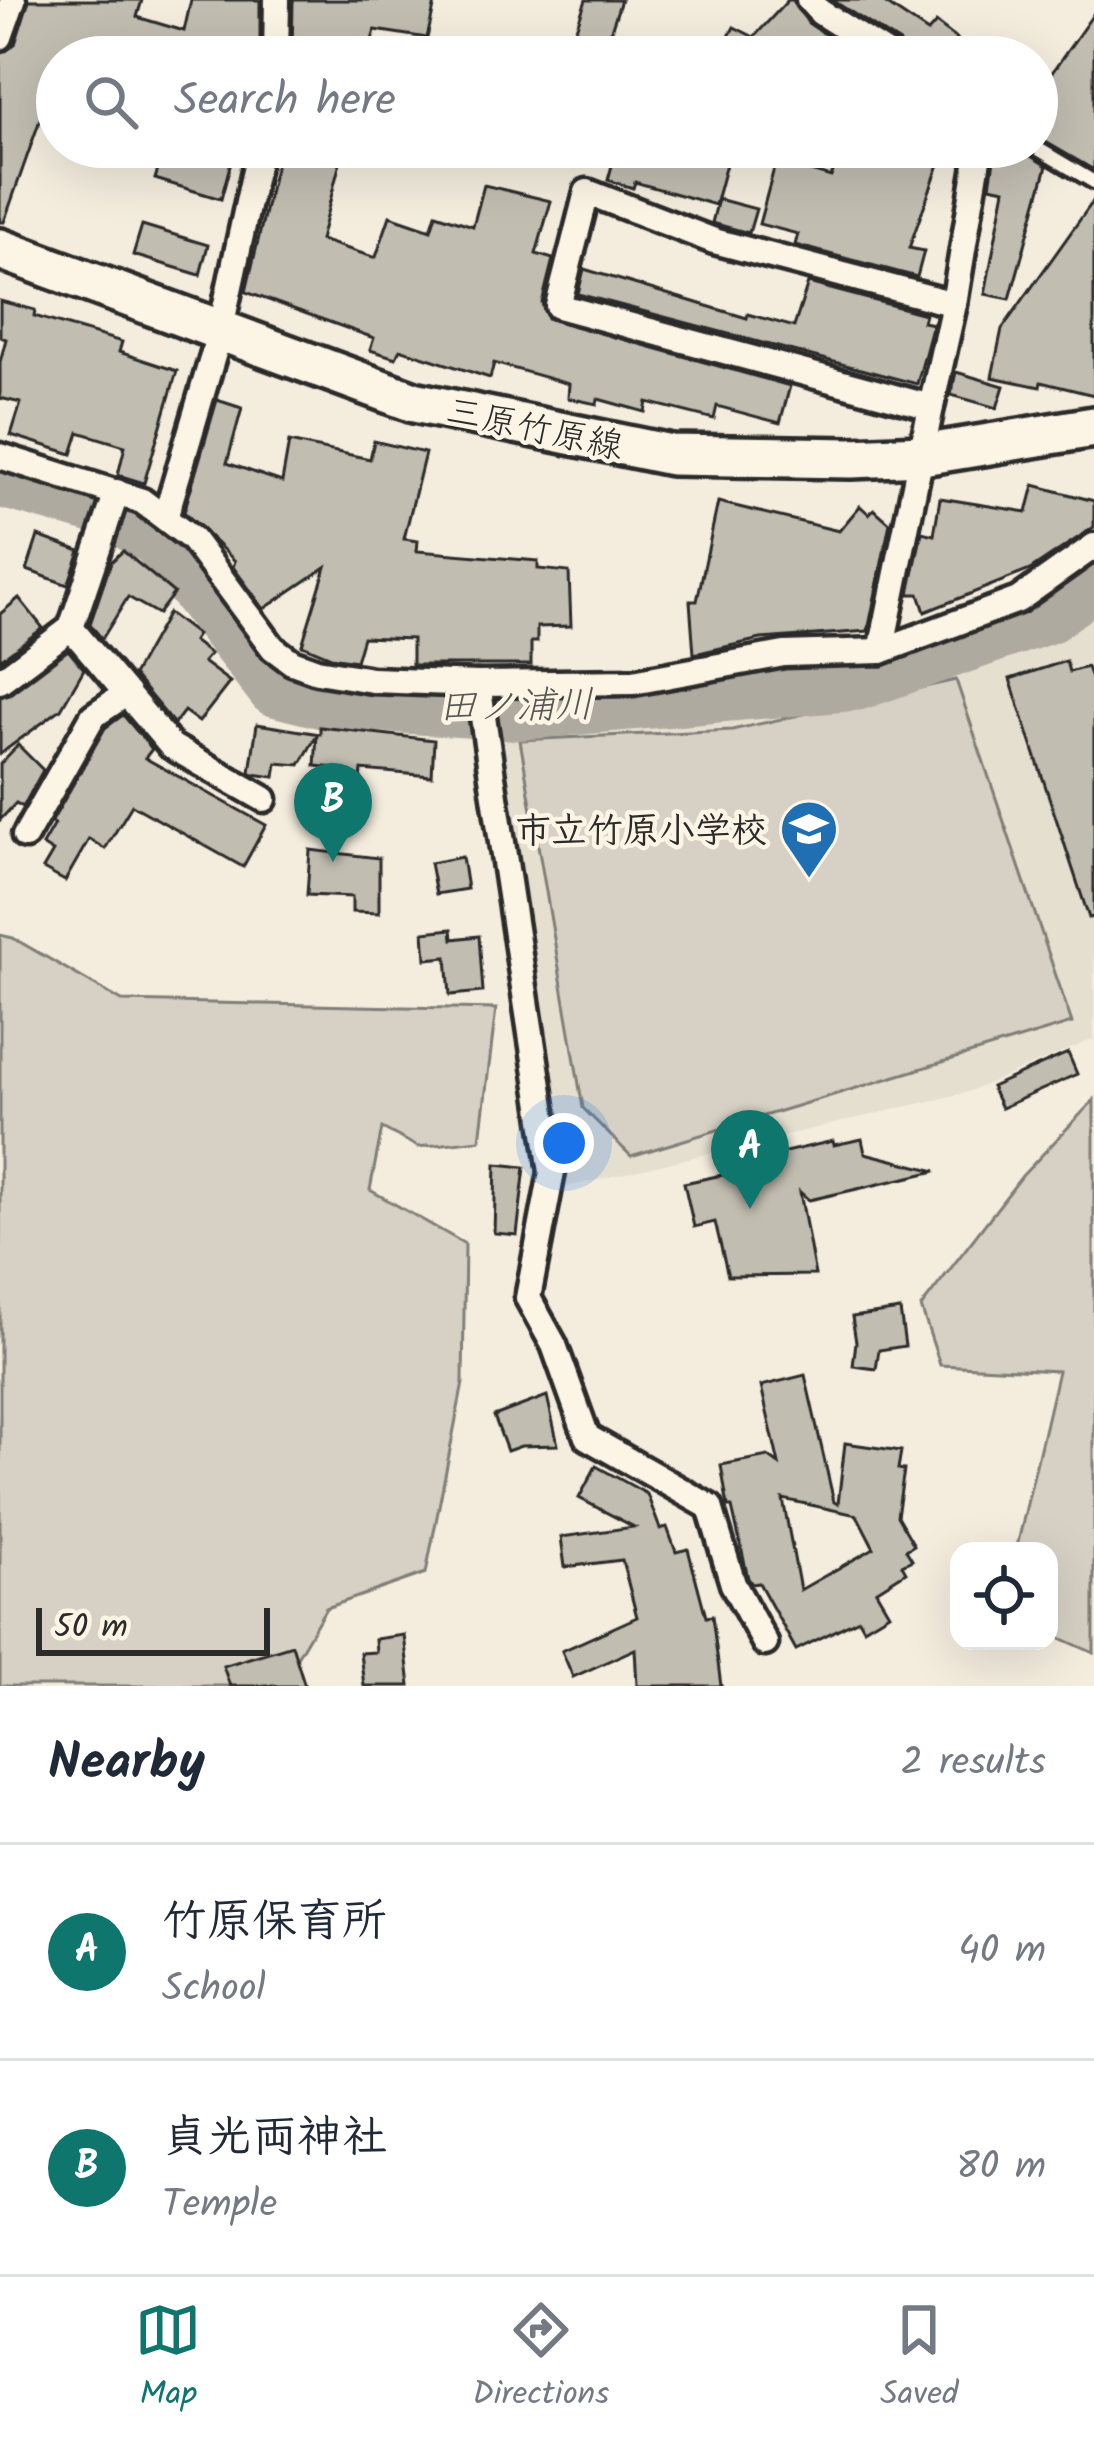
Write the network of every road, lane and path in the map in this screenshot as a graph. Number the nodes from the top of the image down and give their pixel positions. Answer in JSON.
{"nodes":[{"id":1,"x":13,"y":0,"type":"edge"},
{"id":2,"x":277,"y":0,"type":"edge"},
{"id":3,"x":809,"y":0,"type":"edge"},
{"id":4,"x":276,"y":36,"type":"edge"},
{"id":5,"x":858,"y":36,"type":"edge"},
{"id":6,"x":0,"y":37,"type":"edge"},
{"id":7,"x":1058,"y":161,"type":"edge"},
{"id":8,"x":255,"y":168,"type":"edge"},
{"id":9,"x":977,"y":168,"type":"edge"},
{"id":10,"x":1094,"y":182,"type":"edge"},
{"id":11,"x":0,"y":249,"type":"edge"},
{"id":12,"x":955,"y":304,"type":"junction"},
{"id":13,"x":220,"y":332,"type":"junction"},
{"id":14,"x":931,"y":407,"type":"junction"},
{"id":15,"x":1094,"y":427,"type":"edge"},
{"id":16,"x":922,"y":454,"type":"junction"},
{"id":17,"x":0,"y":456,"type":"edge"},
{"id":18,"x":117,"y":492,"type":"junction"},
{"id":19,"x":166,"y":515,"type":"junction"},
{"id":20,"x":1094,"y":546,"type":"edge"},
{"id":21,"x":71,"y":628,"type":"junction"},
{"id":22,"x":881,"y":651,"type":"junction"},
{"id":23,"x":0,"y":681,"type":"edge"},
{"id":24,"x":127,"y":693,"type":"junction"},
{"id":25,"x":481,"y":702,"type":"junction"},
{"id":26,"x":264,"y":799,"type":"dead end"},
{"id":27,"x":25,"y":836,"type":"dead end"},
{"id":28,"x":765,"y":1643,"type":"dead end"}],
"edges":[{"from":1,"to":6,"type":"street"},
{"from":2,"to":4,"type":"street"},
{"from":3,"to":5,"type":"street"},
{"from":7,"to":10,"type":"lane"},
{"from":8,"to":13,"type":"street"},
{"from":9,"to":12,"type":"street"},
{"from":11,"to":13,"type":"main road","name":"三原竹原線"},
{"from":12,"to":14,"type":"street"},
{"from":12,"to":14,"type":"street"},
{"from":13,"to":16,"type":"main road","name":"三原竹原線"},
{"from":13,"to":19,"type":"street"},
{"from":14,"to":16,"type":"street"},
{"from":15,"to":16,"type":"main road","name":"三原竹原線"},
{"from":16,"to":22,"type":"street"},
{"from":17,"to":18,"type":"street"},
{"from":18,"to":19,"type":"street"},
{"from":18,"to":21,"type":"street"},
{"from":19,"to":25,"type":"street"},
{"from":20,"to":22,"type":"street"},
{"from":21,"to":23,"type":"street"},
{"from":21,"to":24,"type":"street"},
{"from":22,"to":25,"type":"street"},
{"from":24,"to":26,"type":"street"},
{"from":24,"to":27,"type":"street"},
{"from":25,"to":28,"type":"street"}]}
